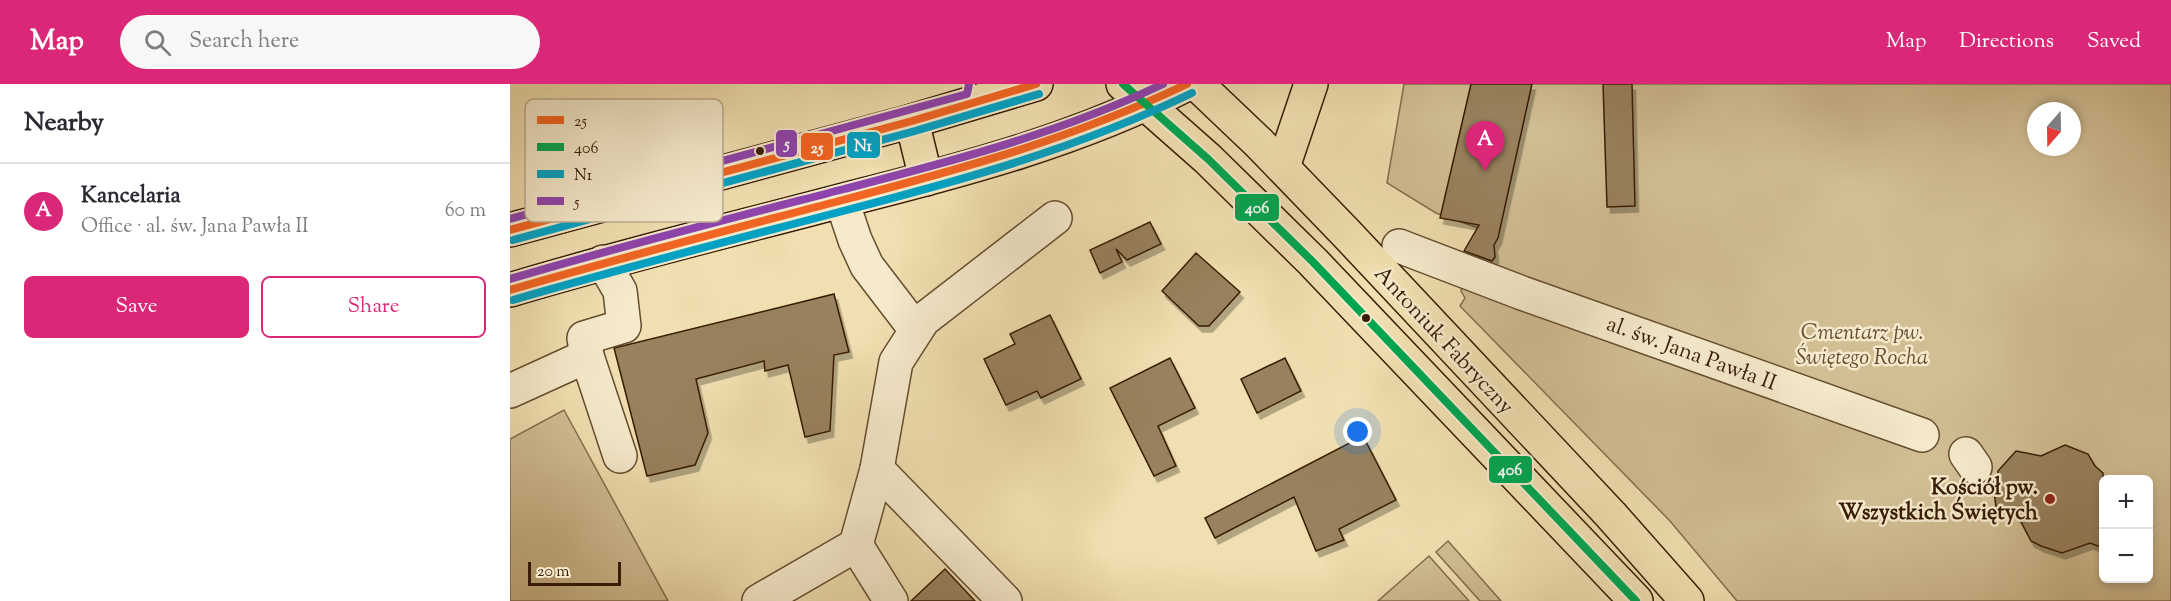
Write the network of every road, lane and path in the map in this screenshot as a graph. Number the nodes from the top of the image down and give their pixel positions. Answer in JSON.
{"nodes":[{"id":1,"x":1036,"y":84,"type":"edge"},
{"id":2,"x":1122,"y":84,"type":"edge"},
{"id":3,"x":1187,"y":84,"type":"edge"},
{"id":4,"x":1197,"y":84,"type":"edge"},
{"id":5,"x":1311,"y":84,"type":"edge"},
{"id":6,"x":978,"y":93,"type":"edge"},
{"id":7,"x":1147,"y":105,"type":"junction"},
{"id":8,"x":912,"y":121,"type":"junction"},
{"id":9,"x":1283,"y":167,"type":"junction"},
{"id":10,"x":723,"y":172,"type":"edge"},
{"id":11,"x":926,"y":179,"type":"junction"},
{"id":12,"x":842,"y":201,"type":"junction"},
{"id":13,"x":1055,"y":218,"type":"dead end"},
{"id":14,"x":540,"y":222,"type":"edge"},
{"id":15,"x":510,"y":230,"type":"edge"},
{"id":16,"x":1346,"y":233,"type":"junction"},
{"id":17,"x":1399,"y":246,"type":"dead end"},
{"id":18,"x":603,"y":262,"type":"junction"},
{"id":19,"x":1314,"y":262,"type":"junction"},
{"id":20,"x":510,"y":290,"type":"edge"},
{"id":21,"x":916,"y":330,"type":"junction"},
{"id":22,"x":587,"y":356,"type":"junction"},
{"id":23,"x":510,"y":391,"type":"edge"},
{"id":24,"x":1922,"y":435,"type":"dead end"},
{"id":25,"x":620,"y":456,"type":"dead end"},
{"id":26,"x":877,"y":469,"type":"junction"},
{"id":27,"x":856,"y":545,"type":"junction"},
{"id":28,"x":759,"y":601,"type":"edge"},
{"id":29,"x":891,"y":601,"type":"edge"},
{"id":30,"x":1005,"y":601,"type":"edge"},
{"id":31,"x":1636,"y":601,"type":"edge"},
{"id":32,"x":1687,"y":601,"type":"edge"}],
"edges":[{"from":1,"to":6,"type":"main road"},
{"from":2,"to":7,"type":"main road","name":"Antoniuk Fabryczny"},
{"from":3,"to":7,"type":"main road"},
{"from":4,"to":9,"type":"main road","name":"Antoniuk Fabryczny"},
{"from":5,"to":9,"type":"main road"},
{"from":6,"to":8,"type":"main road"},
{"from":7,"to":11,"type":"main road"},
{"from":7,"to":19,"type":"main road","name":"Antoniuk Fabryczny"},
{"from":8,"to":10,"type":"main road"},
{"from":8,"to":11,"type":"main road"},
{"from":9,"to":16,"type":"main road","name":"Antoniuk Fabryczny"},
{"from":11,"to":12,"type":"main road"},
{"from":12,"to":18,"type":"main road"},
{"from":12,"to":21,"type":"street"},
{"from":13,"to":21,"type":"street"},
{"from":14,"to":15,"type":"main road"},
{"from":16,"to":19,"type":"main road"},
{"from":16,"to":32,"type":"main road","name":"Antoniuk Fabryczny"},
{"from":17,"to":24,"type":"street","name":"al. św. Jana Pawła II"},
{"from":18,"to":20,"type":"main road"},
{"from":18,"to":22,"type":"street"},
{"from":19,"to":31,"type":"main road","name":"Antoniuk Fabryczny"},
{"from":21,"to":26,"type":"street"},
{"from":22,"to":23,"type":"street"},
{"from":22,"to":25,"type":"street"},
{"from":26,"to":27,"type":"street"},
{"from":26,"to":30,"type":"street"},
{"from":27,"to":28,"type":"street"},
{"from":27,"to":29,"type":"street"}]}
